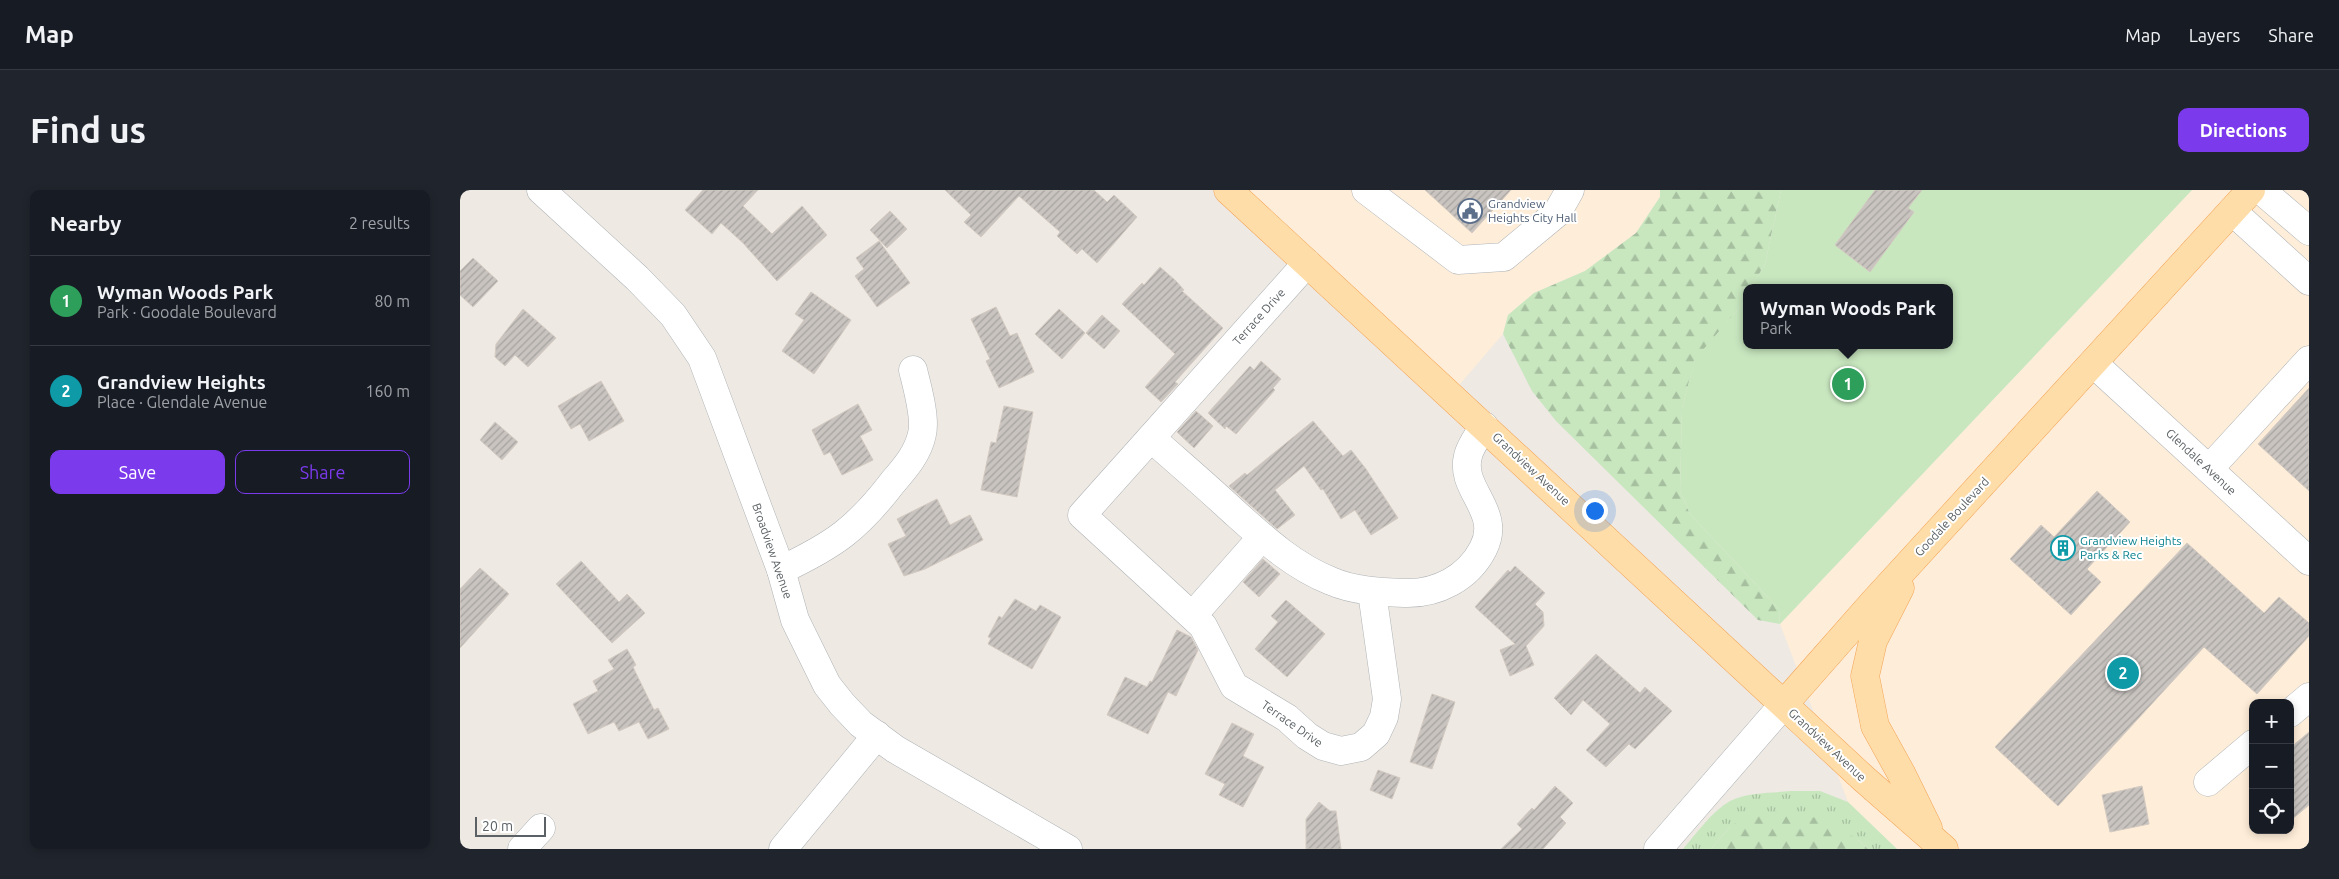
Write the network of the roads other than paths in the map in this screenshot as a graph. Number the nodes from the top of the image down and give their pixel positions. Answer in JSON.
{"nodes":[{"id":1,"x":541,"y":190,"type":"edge"},
{"id":2,"x":1228,"y":190,"type":"edge"},
{"id":3,"x":1366,"y":190,"type":"edge"},
{"id":4,"x":1570,"y":190,"type":"edge"},
{"id":5,"x":2251,"y":190,"type":"edge"},
{"id":6,"x":2262,"y":190,"type":"edge"},
{"id":7,"x":2232,"y":211,"type":"junction"},
{"id":8,"x":2309,"y":231,"type":"edge"},
{"id":9,"x":1307,"y":263,"type":"junction"},
{"id":10,"x":2309,"y":281,"type":"edge"},
{"id":11,"x":2309,"y":360,"type":"edge"},
{"id":12,"x":2093,"y":363,"type":"junction"},
{"id":13,"x":913,"y":370,"type":"dead end"},
{"id":14,"x":1484,"y":426,"type":"junction"},
{"id":15,"x":1151,"y":438,"type":"junction"},
{"id":16,"x":2209,"y":470,"type":"junction"},
{"id":17,"x":1262,"y":537,"type":"junction"},
{"id":18,"x":1928,"y":543,"type":"junction"},
{"id":19,"x":2309,"y":561,"type":"edge"},
{"id":20,"x":780,"y":570,"type":"junction"},
{"id":21,"x":1372,"y":592,"type":"junction"},
{"id":22,"x":1193,"y":615,"type":"junction"},
{"id":23,"x":2309,"y":697,"type":"edge"},
{"id":24,"x":1784,"y":704,"type":"junction"},
{"id":25,"x":2294,"y":710,"type":"edge"},
{"id":26,"x":877,"y":735,"type":"junction"},
{"id":27,"x":2249,"y":747,"type":"edge"},
{"id":28,"x":2208,"y":782,"type":"dead end"},
{"id":29,"x":541,"y":828,"type":"dead end"},
{"id":30,"x":1938,"y":844,"type":"edge"},
{"id":31,"x":522,"y":849,"type":"edge"},
{"id":32,"x":783,"y":849,"type":"edge"},
{"id":33,"x":1068,"y":849,"type":"edge"},
{"id":34,"x":1658,"y":849,"type":"edge"}],
"edges":[{"from":1,"to":20,"type":"street","name":"Broadview Avenue"},
{"from":2,"to":9,"type":"main road","name":"Grandview Avenue"},
{"from":3,"to":4,"type":"street"},
{"from":5,"to":7,"type":"main road","name":"Goodale Boulevard"},
{"from":6,"to":8,"type":"street"},
{"from":7,"to":10,"type":"street"},
{"from":7,"to":12,"type":"main road","name":"Goodale Boulevard"},
{"from":9,"to":14,"type":"main road","name":"Grandview Avenue"},
{"from":9,"to":15,"type":"street","name":"Terrace Drive"},
{"from":11,"to":16,"type":"street"},
{"from":12,"to":16,"type":"street","name":"Glendale Avenue"},
{"from":12,"to":18,"type":"main road","name":"Goodale Boulevard"},
{"from":13,"to":20,"type":"street"},
{"from":14,"to":21,"type":"street"},
{"from":14,"to":24,"type":"main road","name":"Grandview Avenue"},
{"from":15,"to":17,"type":"street"},
{"from":15,"to":22,"type":"street","name":"Terrace Drive"},
{"from":16,"to":19,"type":"street","name":"Glendale Avenue"},
{"from":17,"to":21,"type":"street"},
{"from":17,"to":22,"type":"street"},
{"from":18,"to":24,"type":"main road","name":"Goodale Boulevard"},
{"from":18,"to":30,"type":"main road"},
{"from":20,"to":26,"type":"street","name":"Broadview Avenue"},
{"from":21,"to":22,"type":"street","name":"Terrace Drive"},
{"from":23,"to":25,"type":"street"},
{"from":24,"to":30,"type":"main road","name":"Grandview Avenue"},
{"from":24,"to":34,"type":"street","name":"Goodale Boulevard"},
{"from":26,"to":32,"type":"street"},
{"from":26,"to":33,"type":"street","name":"Broadview Avenue"},
{"from":27,"to":28,"type":"street"},
{"from":29,"to":31,"type":"street"}]}
